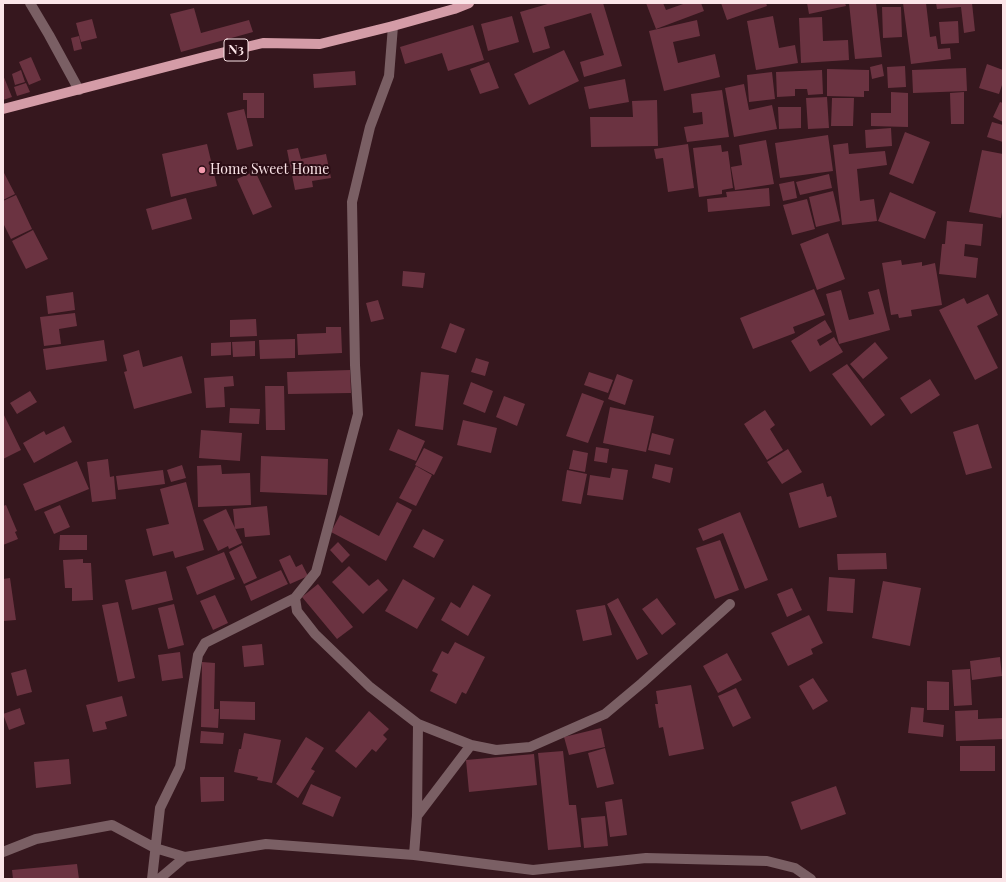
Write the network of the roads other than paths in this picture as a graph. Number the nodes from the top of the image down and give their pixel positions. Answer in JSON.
{"nodes":[{"id":1,"x":30,"y":3,"type":"edge"},
{"id":2,"x":469,"y":3,"type":"edge"},
{"id":3,"x":393,"y":26,"type":"junction"},
{"id":4,"x":79,"y":90,"type":"junction"},
{"id":5,"x":3,"y":110,"type":"edge"},
{"id":6,"x":295,"y":598,"type":"junction"},
{"id":7,"x":730,"y":604,"type":"dead end"},
{"id":8,"x":418,"y":724,"type":"junction"},
{"id":9,"x":471,"y":746,"type":"junction"},
{"id":10,"x":417,"y":816,"type":"junction"},
{"id":11,"x":155,"y":848,"type":"junction"},
{"id":12,"x":3,"y":852,"type":"edge"},
{"id":13,"x":414,"y":855,"type":"junction"},
{"id":14,"x":185,"y":857,"type":"junction"},
{"id":15,"x":152,"y":879,"type":"edge"},
{"id":16,"x":159,"y":879,"type":"edge"},
{"id":17,"x":811,"y":879,"type":"edge"}],
"edges":[{"from":1,"to":4,"type":"street"},
{"from":2,"to":3,"type":"main road","number":"N3"},
{"from":3,"to":4,"type":"main road","number":"N3"},
{"from":3,"to":6,"type":"street"},
{"from":4,"to":5,"type":"main road","number":"N3"},
{"from":6,"to":8,"type":"street"},
{"from":6,"to":11,"type":"street"},
{"from":7,"to":9,"type":"street"},
{"from":8,"to":9,"type":"street"},
{"from":8,"to":10,"type":"street"},
{"from":9,"to":10,"type":"street"},
{"from":10,"to":13,"type":"street"},
{"from":11,"to":12,"type":"street"},
{"from":11,"to":14,"type":"street"},
{"from":11,"to":15,"type":"street"},
{"from":13,"to":14,"type":"street"},
{"from":13,"to":17,"type":"street"},
{"from":14,"to":16,"type":"street"}]}
